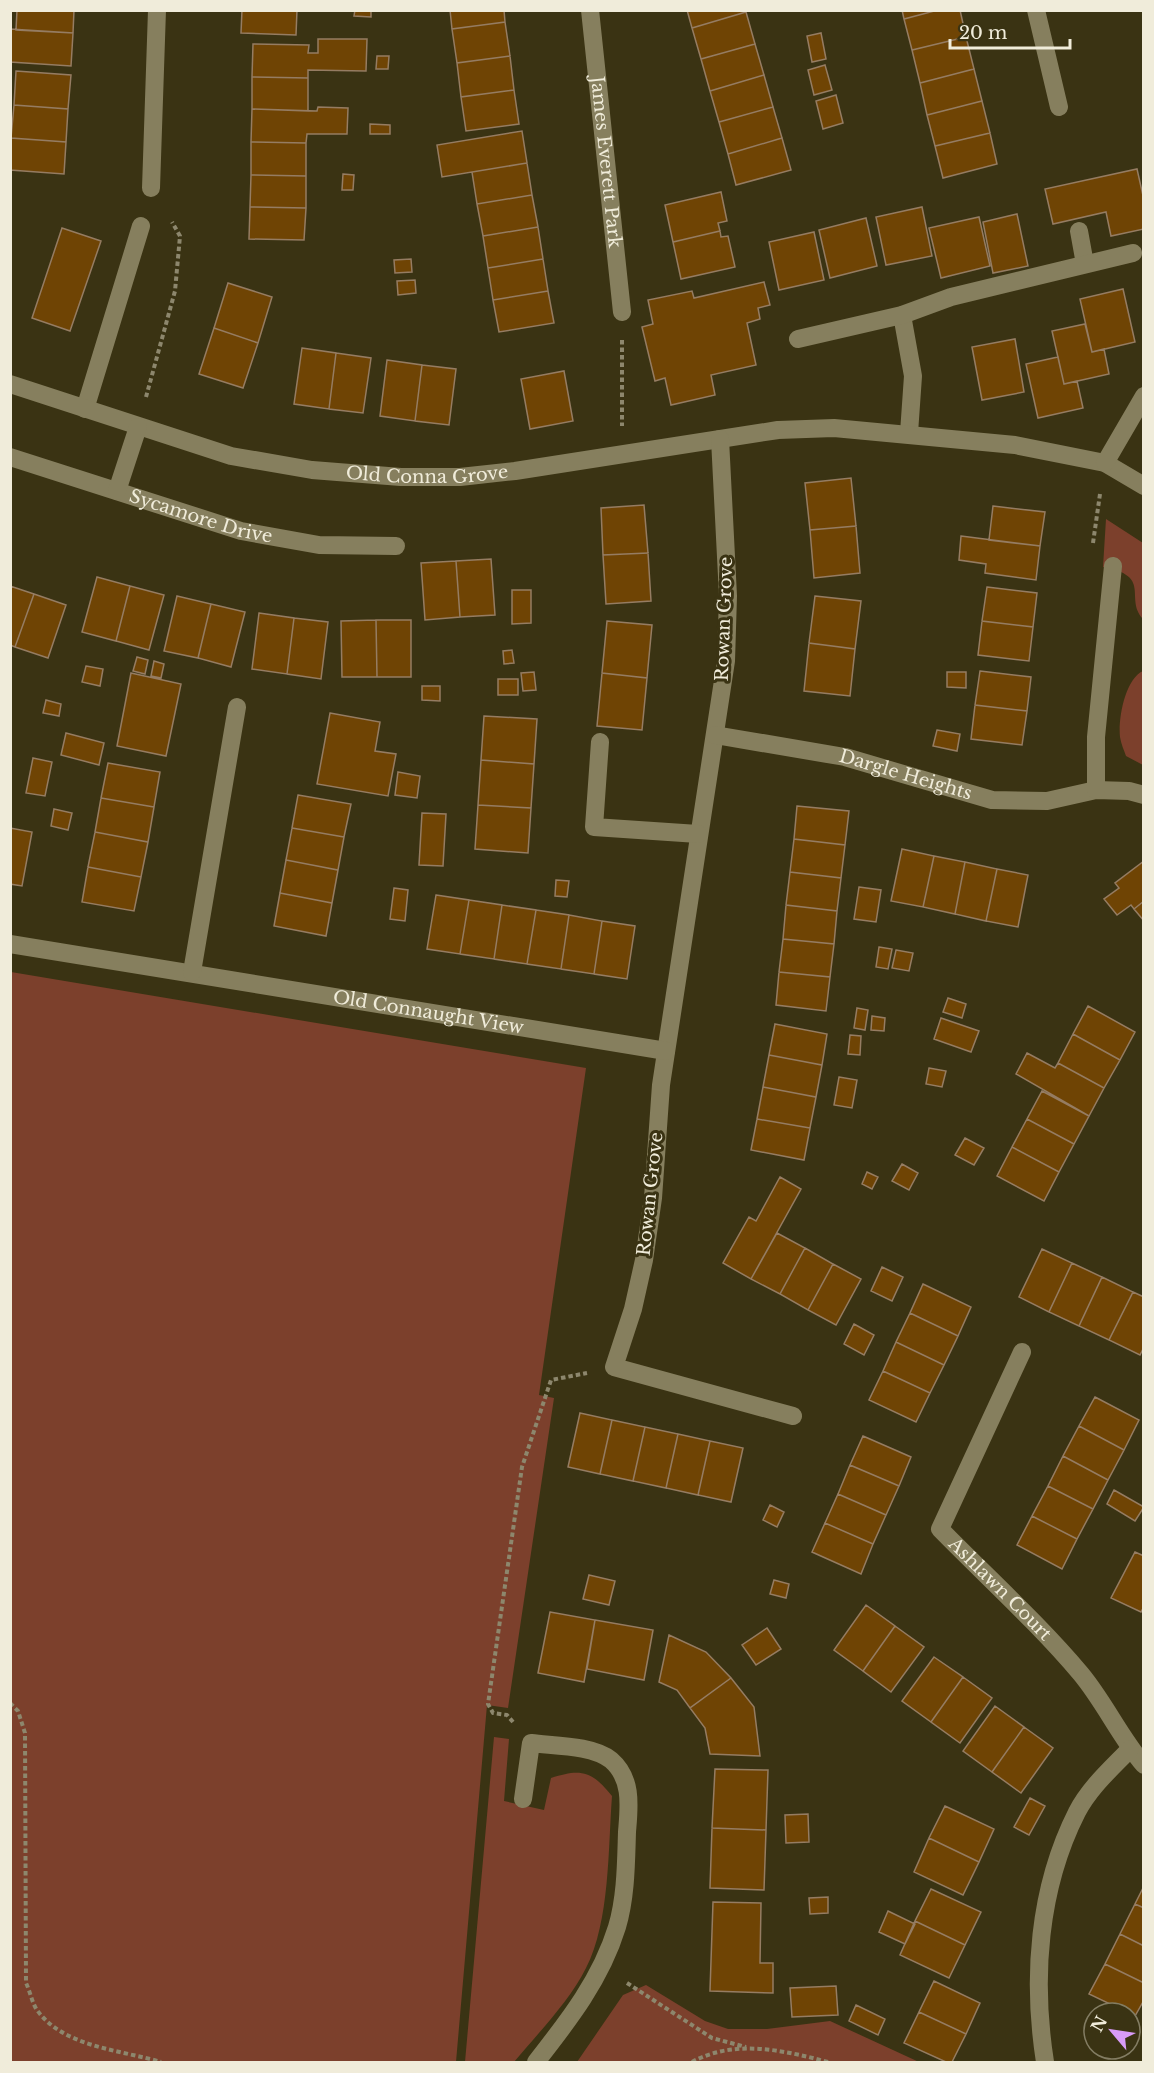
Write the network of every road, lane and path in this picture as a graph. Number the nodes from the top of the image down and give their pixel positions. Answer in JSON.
{"nodes":[{"id":1,"x":157,"y":10,"type":"edge"},
{"id":2,"x":590,"y":10,"type":"edge"},
{"id":3,"x":1036,"y":10,"type":"edge"},
{"id":4,"x":1059,"y":107,"type":"dead end"},
{"id":5,"x":151,"y":188,"type":"joint"},
{"id":6,"x":141,"y":226,"type":"dead end"},
{"id":7,"x":1079,"y":231,"type":"dead end"},
{"id":8,"x":1133,"y":254,"type":"dead end"},
{"id":9,"x":1085,"y":264,"type":"junction"},
{"id":10,"x":622,"y":312,"type":"joint"},
{"id":11,"x":902,"y":315,"type":"junction"},
{"id":12,"x":798,"y":339,"type":"dead end"},
{"id":13,"x":10,"y":384,"type":"edge"},
{"id":14,"x":1143,"y":396,"type":"edge"},
{"id":15,"x":85,"y":409,"type":"junction"},
{"id":16,"x":138,"y":427,"type":"junction"},
{"id":17,"x":909,"y":433,"type":"junction"},
{"id":18,"x":720,"y":439,"type":"junction"},
{"id":19,"x":622,"y":454,"type":"junction"},
{"id":20,"x":10,"y":457,"type":"edge"},
{"id":21,"x":1105,"y":463,"type":"junction"},
{"id":22,"x":1143,"y":486,"type":"edge"},
{"id":23,"x":117,"y":491,"type":"junction"},
{"id":24,"x":396,"y":546,"type":"dead end"},
{"id":25,"x":1113,"y":566,"type":"joint"},
{"id":26,"x":237,"y":707,"type":"dead end"},
{"id":27,"x":715,"y":735,"type":"junction"},
{"id":28,"x":600,"y":742,"type":"dead end"},
{"id":29,"x":1096,"y":790,"type":"junction"},
{"id":30,"x":1143,"y":795,"type":"edge"},
{"id":31,"x":698,"y":834,"type":"junction"},
{"id":32,"x":10,"y":944,"type":"edge"},
{"id":33,"x":192,"y":972,"type":"junction"},
{"id":34,"x":666,"y":1051,"type":"junction"},
{"id":35,"x":1022,"y":1352,"type":"dead end"},
{"id":36,"x":614,"y":1367,"type":"junction"},
{"id":37,"x":792,"y":1416,"type":"dead end"},
{"id":38,"x":10,"y":1702,"type":"edge"},
{"id":39,"x":531,"y":1743,"type":"junction"},
{"id":40,"x":1130,"y":1749,"type":"junction"},
{"id":41,"x":1143,"y":1765,"type":"edge"},
{"id":42,"x":523,"y":1798,"type":"dead end"},
{"id":43,"x":602,"y":1966,"type":"junction"},
{"id":44,"x":746,"y":2047,"type":"junction"},
{"id":45,"x":161,"y":2062,"type":"edge"},
{"id":46,"x":536,"y":2062,"type":"edge"},
{"id":47,"x":692,"y":2062,"type":"edge"},
{"id":48,"x":828,"y":2062,"type":"edge"},
{"id":49,"x":1045,"y":2062,"type":"edge"}],
"edges":[{"from":1,"to":5,"type":"street"},
{"from":2,"to":10,"type":"street","name":"James Everett Park"},
{"from":3,"to":4,"type":"street"},
{"from":5,"to":16,"type":"path"},
{"from":6,"to":15,"type":"street"},
{"from":7,"to":9,"type":"street"},
{"from":8,"to":9,"type":"street"},
{"from":9,"to":11,"type":"street"},
{"from":10,"to":19,"type":"path"},
{"from":11,"to":12,"type":"street"},
{"from":11,"to":17,"type":"street"},
{"from":13,"to":15,"type":"street","name":"Old Conna Grove"},
{"from":14,"to":21,"type":"street"},
{"from":15,"to":16,"type":"street","name":"Old Conna Grove"},
{"from":16,"to":19,"type":"street","name":"Old Conna Grove"},
{"from":16,"to":23,"type":"street"},
{"from":17,"to":18,"type":"street","name":"Old Conna Grove"},
{"from":17,"to":21,"type":"street","name":"Old Conna Grove"},
{"from":18,"to":19,"type":"street","name":"Old Conna Grove"},
{"from":18,"to":27,"type":"street","name":"Rowan Grove"},
{"from":20,"to":23,"type":"street","name":"Sycamore Drive"},
{"from":21,"to":22,"type":"street","name":"Old Conna Grove"},
{"from":21,"to":25,"type":"path"},
{"from":23,"to":24,"type":"street","name":"Sycamore Drive"},
{"from":25,"to":29,"type":"street"},
{"from":26,"to":33,"type":"street"},
{"from":27,"to":29,"type":"street","name":"Dargle Heights"},
{"from":27,"to":31,"type":"street","name":"Rowan Grove"},
{"from":28,"to":31,"type":"street"},
{"from":29,"to":30,"type":"street","name":"Dargle Heights"},
{"from":31,"to":34,"type":"street","name":"Rowan Grove"},
{"from":32,"to":33,"type":"street","name":"Old Connaught View"},
{"from":33,"to":34,"type":"street","name":"Old Connaught View"},
{"from":34,"to":36,"type":"street","name":"Rowan Grove"},
{"from":35,"to":40,"type":"street","name":"Ashlawn Court"},
{"from":36,"to":37,"type":"street"},
{"from":36,"to":39,"type":"path"},
{"from":38,"to":45,"type":"path"},
{"from":39,"to":42,"type":"street"},
{"from":39,"to":43,"type":"street"},
{"from":40,"to":41,"type":"street","name":"Ashlawn Court"},
{"from":40,"to":49,"type":"street"},
{"from":43,"to":44,"type":"path"},
{"from":43,"to":46,"type":"street"},
{"from":44,"to":47,"type":"path"},
{"from":44,"to":48,"type":"path"}]}
